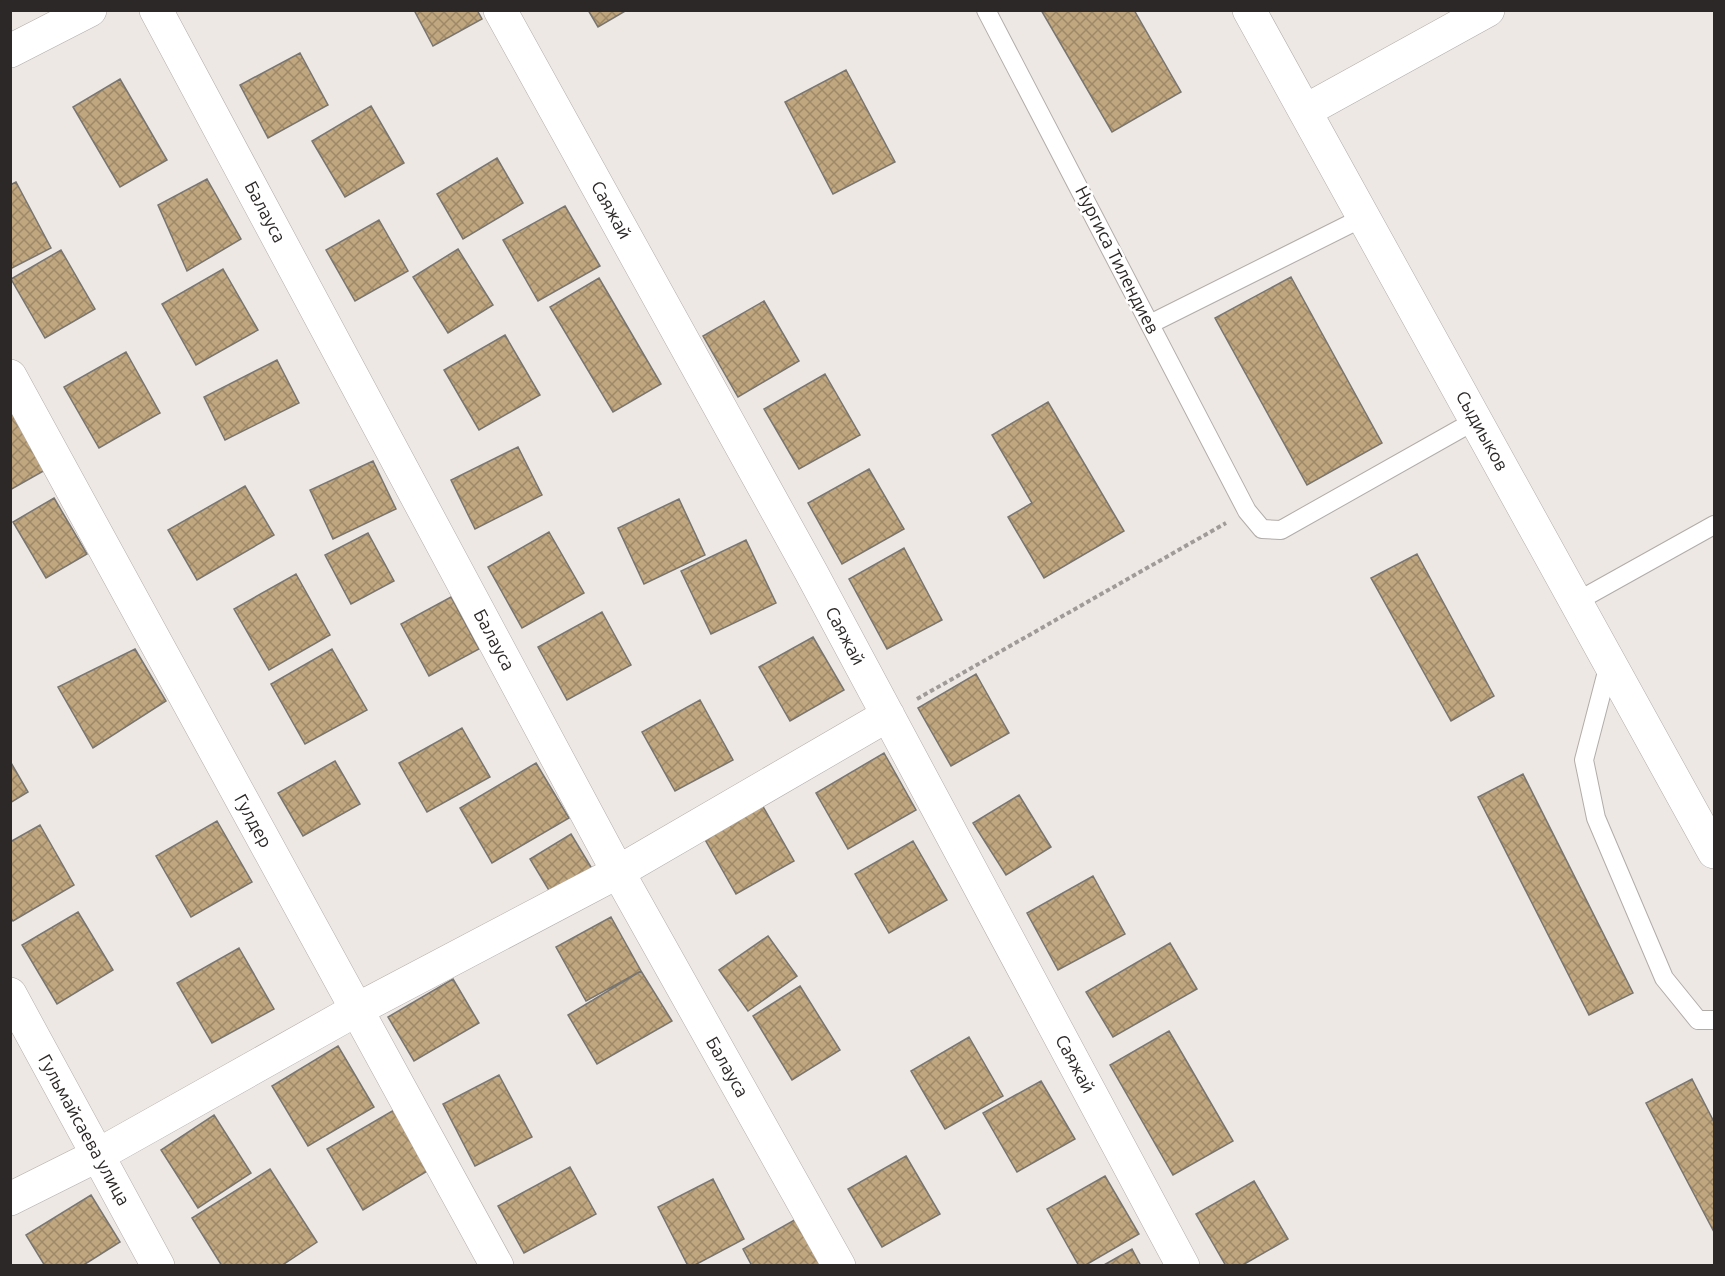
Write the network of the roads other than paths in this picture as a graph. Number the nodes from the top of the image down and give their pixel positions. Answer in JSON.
{"nodes":[{"id":1,"x":90,"y":10,"type":"edge"},
{"id":2,"x":156,"y":10,"type":"edge"},
{"id":3,"x":500,"y":10,"type":"edge"},
{"id":4,"x":986,"y":10,"type":"edge"},
{"id":5,"x":1249,"y":10,"type":"edge"},
{"id":6,"x":1488,"y":10,"type":"edge"},
{"id":7,"x":10,"y":51,"type":"edge"},
{"id":8,"x":1305,"y":111,"type":"junction"},
{"id":9,"x":1364,"y":217,"type":"junction"},
{"id":10,"x":1150,"y":324,"type":"junction"},
{"id":11,"x":10,"y":376,"type":"edge"},
{"id":12,"x":1476,"y":420,"type":"junction"},
{"id":13,"x":1714,"y":525,"type":"edge"},
{"id":14,"x":1576,"y":602,"type":"junction"},
{"id":15,"x":1610,"y":662,"type":"junction"},
{"id":16,"x":888,"y":715,"type":"junction"},
{"id":17,"x":1714,"y":852,"type":"edge"},
{"id":18,"x":618,"y":872,"type":"junction"},
{"id":19,"x":10,"y":994,"type":"edge"},
{"id":20,"x":356,"y":1010,"type":"junction"},
{"id":21,"x":1714,"y":1020,"type":"edge"},
{"id":22,"x":98,"y":1155,"type":"junction"},
{"id":23,"x":10,"y":1199,"type":"edge"},
{"id":24,"x":159,"y":1266,"type":"edge"},
{"id":25,"x":497,"y":1266,"type":"edge"},
{"id":26,"x":839,"y":1266,"type":"edge"},
{"id":27,"x":1183,"y":1266,"type":"edge"}],
"edges":[{"from":1,"to":7,"type":"street"},
{"from":2,"to":18,"type":"street","name":"Балауса"},
{"from":3,"to":16,"type":"street","name":"Саяжай"},
{"from":4,"to":10,"type":"lane","name":"Нургиса Тилендиев"},
{"from":5,"to":8,"type":"street","name":"Сыдиыков"},
{"from":6,"to":8,"type":"street"},
{"from":8,"to":9,"type":"street","name":"Сыдиыков"},
{"from":9,"to":10,"type":"lane"},
{"from":9,"to":12,"type":"street","name":"Сыдиыков"},
{"from":10,"to":12,"type":"lane","name":"Нургиса Тилендиев"},
{"from":11,"to":20,"type":"street","name":"Гулдер"},
{"from":12,"to":14,"type":"street","name":"Сыдиыков"},
{"from":13,"to":14,"type":"lane"},
{"from":14,"to":15,"type":"street","name":"Сыдиыков"},
{"from":15,"to":17,"type":"street","name":"Сыдиыков"},
{"from":15,"to":21,"type":"lane"},
{"from":16,"to":18,"type":"street"},
{"from":16,"to":27,"type":"street","name":"Саяжай"},
{"from":18,"to":20,"type":"street"},
{"from":18,"to":26,"type":"street","name":"Балауса"},
{"from":19,"to":22,"type":"street","name":"Гульмайсаева улица"},
{"from":20,"to":22,"type":"street"},
{"from":20,"to":25,"type":"street","name":"Гулдер"},
{"from":22,"to":23,"type":"street"},
{"from":22,"to":24,"type":"street","name":"Гульмайсаева улица"}]}
